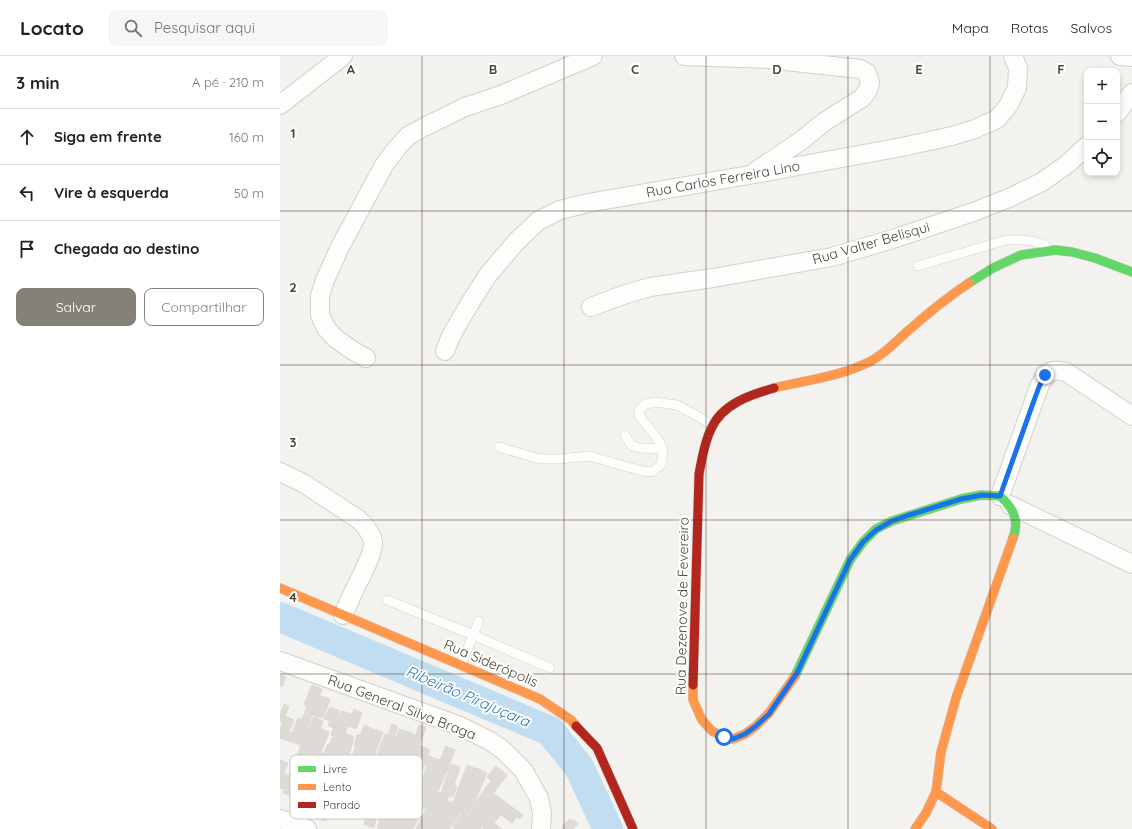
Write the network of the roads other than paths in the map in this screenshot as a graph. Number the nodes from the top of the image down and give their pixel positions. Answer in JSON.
{"nodes":[{"id":1,"x":343,"y":56,"type":"edge"},
{"id":2,"x":593,"y":56,"type":"edge"},
{"id":3,"x":684,"y":56,"type":"edge"},
{"id":4,"x":1013,"y":56,"type":"edge"},
{"id":5,"x":1120,"y":56,"type":"edge"},
{"id":6,"x":1132,"y":57,"type":"edge"},
{"id":7,"x":1132,"y":93,"type":"edge"},
{"id":8,"x":280,"y":104,"type":"edge"},
{"id":9,"x":1120,"y":109,"type":"edge"},
{"id":10,"x":1084,"y":149,"type":"edge"},
{"id":11,"x":749,"y":175,"type":"junction"},
{"id":12,"x":1057,"y":250,"type":"junction"},
{"id":13,"x":918,"y":266,"type":"dead end"},
{"id":14,"x":1132,"y":272,"type":"edge"},
{"id":15,"x":591,"y":307,"type":"dead end"},
{"id":16,"x":445,"y":351,"type":"dead end"},
{"id":17,"x":366,"y":358,"type":"dead end"},
{"id":18,"x":1132,"y":416,"type":"edge"},
{"id":19,"x":712,"y":425,"type":"junction"},
{"id":20,"x":625,"y":435,"type":"dead end"},
{"id":21,"x":499,"y":447,"type":"dead end"},
{"id":22,"x":663,"y":449,"type":"junction"},
{"id":23,"x":280,"y":472,"type":"edge"},
{"id":24,"x":1005,"y":501,"type":"junction"},
{"id":25,"x":1132,"y":564,"type":"edge"},
{"id":26,"x":280,"y":588,"type":"edge"},
{"id":27,"x":387,"y":600,"type":"dead end"},
{"id":28,"x":343,"y":615,"type":"junction"},
{"id":29,"x":479,"y":621,"type":"dead end"},
{"id":30,"x":473,"y":635,"type":"junction"},
{"id":31,"x":280,"y":661,"type":"edge"},
{"id":32,"x":461,"y":665,"type":"junction"},
{"id":33,"x":550,"y":668,"type":"dead end"},
{"id":34,"x":936,"y":792,"type":"junction"},
{"id":35,"x":280,"y":819,"type":"edge"},
{"id":36,"x":307,"y":829,"type":"edge"},
{"id":37,"x":541,"y":829,"type":"edge"},
{"id":38,"x":633,"y":829,"type":"edge"},
{"id":39,"x":915,"y":829,"type":"edge"},
{"id":40,"x":992,"y":829,"type":"edge"}],
"edges":[{"from":1,"to":8,"type":"street"},
{"from":2,"to":17,"type":"street"},
{"from":3,"to":11,"type":"street"},
{"from":4,"to":11,"type":"street","name":"Rua Carlos Ferreira Lino"},
{"from":5,"to":6,"type":"street"},
{"from":7,"to":9,"type":"street"},
{"from":10,"to":15,"type":"street","name":"Rua Valter Belisqui"},
{"from":11,"to":16,"type":"street","name":"Rua Carlos Ferreira Lino"},
{"from":12,"to":13,"type":"lane"},
{"from":12,"to":14,"type":"street","name":"Rua Dezenove de Fevereiro"},
{"from":12,"to":19,"type":"street","name":"Rua Dezenove de Fevereiro"},
{"from":18,"to":24,"type":"street"},
{"from":19,"to":22,"type":"lane"},
{"from":19,"to":24,"type":"street","name":"Rua Dezenove de Fevereiro"},
{"from":20,"to":22,"type":"lane"},
{"from":21,"to":22,"type":"lane"},
{"from":23,"to":28,"type":"street"},
{"from":24,"to":25,"type":"street"},
{"from":24,"to":34,"type":"street"},
{"from":26,"to":28,"type":"street","name":"Rua Siderópolis"},
{"from":27,"to":30,"type":"lane"},
{"from":28,"to":32,"type":"street","name":"Rua Siderópolis"},
{"from":29,"to":30,"type":"lane"},
{"from":30,"to":32,"type":"lane"},
{"from":30,"to":33,"type":"lane"},
{"from":31,"to":37,"type":"street","name":"Rua General Silva Braga"},
{"from":32,"to":38,"type":"street","name":"Rua Siderópolis"},
{"from":34,"to":39,"type":"street"},
{"from":34,"to":40,"type":"street"},
{"from":35,"to":36,"type":"street"}]}
